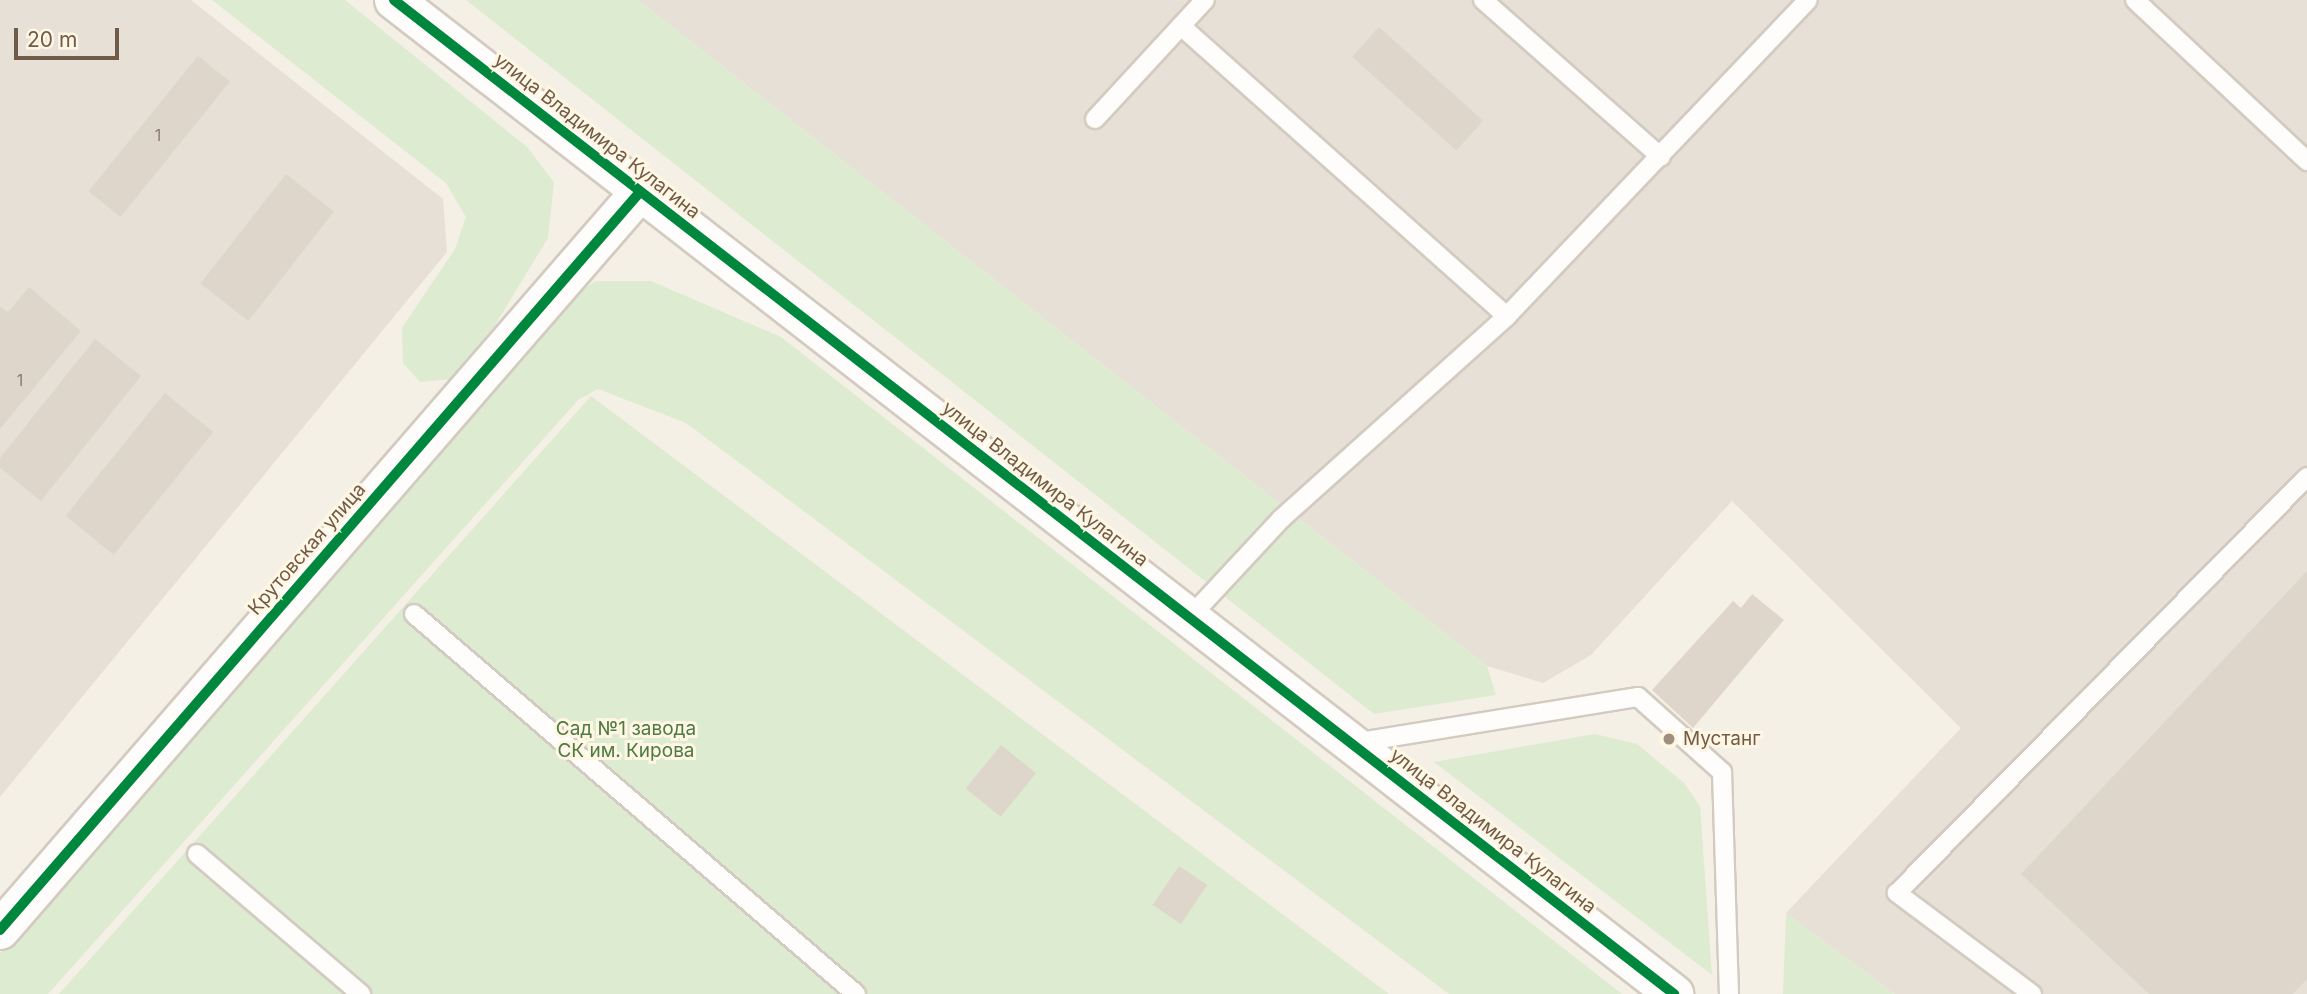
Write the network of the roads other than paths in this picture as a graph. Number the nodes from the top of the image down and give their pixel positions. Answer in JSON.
{"nodes":[{"id":1,"x":394,"y":0,"type":"edge"},
{"id":2,"x":1205,"y":0,"type":"edge"},
{"id":3,"x":1483,"y":0,"type":"edge"},
{"id":4,"x":1808,"y":0,"type":"edge"},
{"id":5,"x":2135,"y":0,"type":"edge"},
{"id":6,"x":1181,"y":26,"type":"junction"},
{"id":7,"x":1095,"y":119,"type":"dead end"},
{"id":8,"x":1661,"y":157,"type":"junction"},
{"id":9,"x":2307,"y":161,"type":"edge"},
{"id":10,"x":640,"y":192,"type":"junction"},
{"id":11,"x":1507,"y":316,"type":"junction"},
{"id":12,"x":2307,"y":477,"type":"edge"},
{"id":13,"x":414,"y":614,"type":"dead end"},
{"id":14,"x":1189,"y":618,"type":"junction"},
{"id":15,"x":1350,"y":743,"type":"junction"},
{"id":16,"x":197,"y":854,"type":"dead end"},
{"id":17,"x":0,"y":930,"type":"edge"},
{"id":18,"x":1664,"y":991,"type":"edge"},
{"id":19,"x":361,"y":994,"type":"edge"},
{"id":20,"x":856,"y":994,"type":"edge"},
{"id":21,"x":1728,"y":994,"type":"edge"},
{"id":22,"x":2032,"y":994,"type":"edge"}],
"edges":[{"from":1,"to":10,"type":"street","name":"улица Владимира Кулагина"},
{"from":2,"to":6,"type":"lane"},
{"from":3,"to":8,"type":"lane"},
{"from":4,"to":8,"type":"lane"},
{"from":5,"to":9,"type":"lane"},
{"from":6,"to":7,"type":"lane"},
{"from":6,"to":11,"type":"lane"},
{"from":8,"to":11,"type":"lane"},
{"from":10,"to":14,"type":"street","name":"улица Владимира Кулагина"},
{"from":10,"to":17,"type":"street","name":"Крутовская улица"},
{"from":11,"to":14,"type":"lane"},
{"from":12,"to":22,"type":"lane"},
{"from":13,"to":20,"type":"lane"},
{"from":14,"to":15,"type":"street","name":"улица Владимира Кулагина"},
{"from":15,"to":18,"type":"street","name":"улица Владимира Кулагина"},
{"from":15,"to":21,"type":"lane"},
{"from":16,"to":19,"type":"lane"}]}
